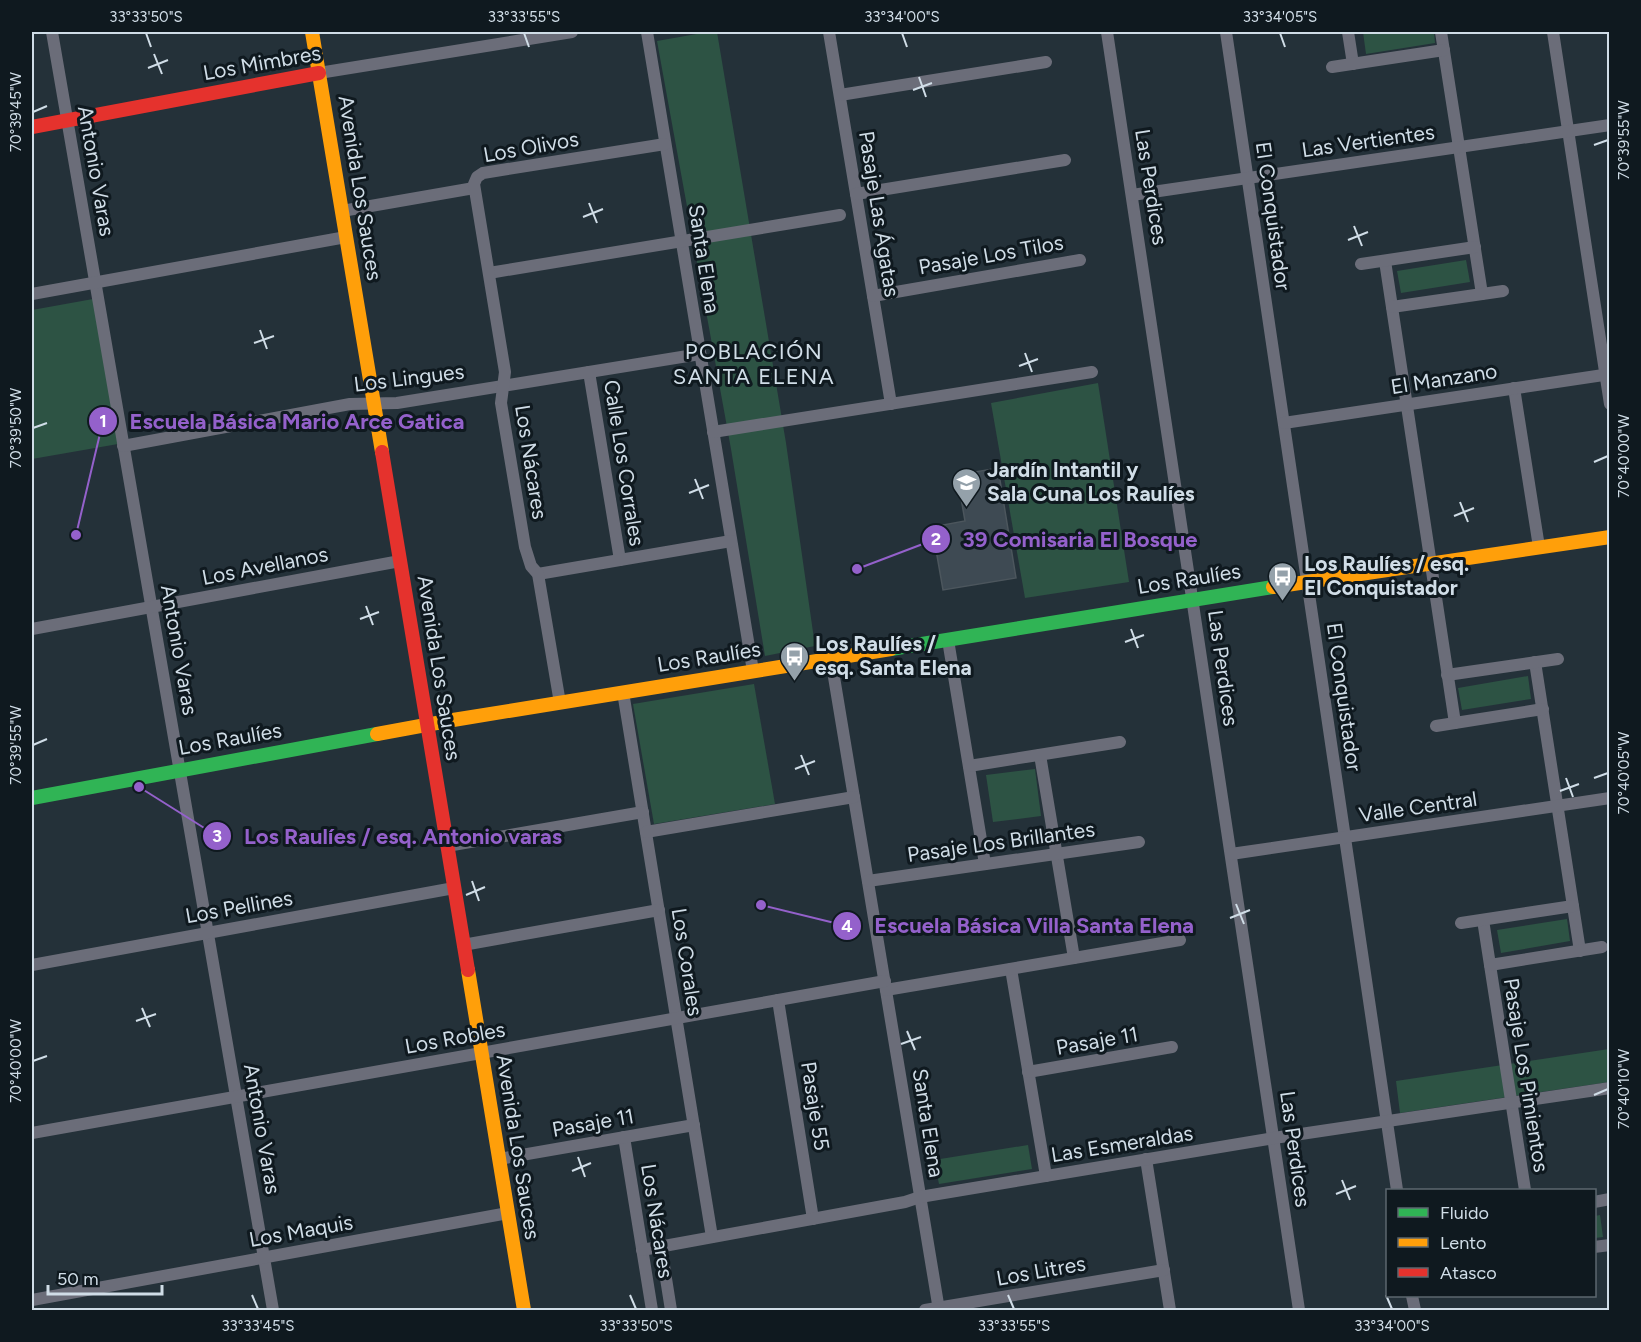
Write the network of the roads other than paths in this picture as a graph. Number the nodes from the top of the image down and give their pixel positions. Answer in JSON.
{"nodes":[{"id":1,"x":52,"y":32,"type":"edge"},
{"id":2,"x":312,"y":32,"type":"edge"},
{"id":3,"x":572,"y":32,"type":"edge"},
{"id":4,"x":646,"y":32,"type":"edge"},
{"id":5,"x":829,"y":32,"type":"edge"},
{"id":6,"x":1107,"y":32,"type":"edge"},
{"id":7,"x":1226,"y":32,"type":"edge"},
{"id":8,"x":1348,"y":32,"type":"edge"},
{"id":9,"x":1441,"y":32,"type":"edge"},
{"id":10,"x":1553,"y":32,"type":"edge"},
{"id":11,"x":1444,"y":50,"type":"junction"},
{"id":12,"x":1046,"y":62,"type":"dead end"},
{"id":13,"x":1353,"y":64,"type":"junction"},
{"id":14,"x":1332,"y":67,"type":"dead end"},
{"id":15,"x":319,"y":73,"type":"junction"},
{"id":16,"x":840,"y":95,"type":"junction"},
{"id":17,"x":67,"y":120,"type":"junction"},
{"id":18,"x":1610,"y":125,"type":"edge"},
{"id":19,"x":32,"y":127,"type":"edge"},
{"id":20,"x":1568,"y":131,"type":"junction"},
{"id":21,"x":665,"y":144,"type":"junction"},
{"id":22,"x":1459,"y":147,"type":"junction"},
{"id":23,"x":1065,"y":160,"type":"dead end"},
{"id":24,"x":1248,"y":178,"type":"junction"},
{"id":25,"x":474,"y":188,"type":"junction"},
{"id":26,"x":856,"y":194,"type":"junction"},
{"id":27,"x":1132,"y":195,"type":"junction"},
{"id":28,"x":342,"y":211,"type":"junction"},
{"id":29,"x":840,"y":215,"type":"dead end"},
{"id":30,"x":346,"y":237,"type":"junction"},
{"id":31,"x":682,"y":242,"type":"junction"},
{"id":32,"x":1474,"y":247,"type":"junction"},
{"id":33,"x":1080,"y":260,"type":"dead end"},
{"id":34,"x":1385,"y":261,"type":"junction"},
{"id":35,"x":1361,"y":264,"type":"dead end"},
{"id":36,"x":489,"y":273,"type":"junction"},
{"id":37,"x":95,"y":283,"type":"junction"},
{"id":38,"x":1503,"y":291,"type":"dead end"},
{"id":39,"x":32,"y":294,"type":"edge"},
{"id":40,"x":1482,"y":294,"type":"junction"},
{"id":41,"x":873,"y":296,"type":"junction"},
{"id":42,"x":1392,"y":307,"type":"junction"},
{"id":43,"x":700,"y":354,"type":"junction"},
{"id":44,"x":589,"y":372,"type":"junction"},
{"id":45,"x":1092,"y":372,"type":"dead end"},
{"id":46,"x":1607,"y":374,"type":"edge"},
{"id":47,"x":503,"y":386,"type":"junction"},
{"id":48,"x":1514,"y":388,"type":"junction"},
{"id":49,"x":374,"y":404,"type":"junction"},
{"id":50,"x":891,"y":404,"type":"junction"},
{"id":51,"x":1610,"y":404,"type":"edge"},
{"id":52,"x":1406,"y":405,"type":"junction"},
{"id":53,"x":1284,"y":423,"type":"junction"},
{"id":54,"x":713,"y":432,"type":"junction"},
{"id":55,"x":123,"y":446,"type":"junction"},
{"id":56,"x":1610,"y":537,"type":"edge"},
{"id":57,"x":731,"y":541,"type":"junction"},
{"id":58,"x":1539,"y":547,"type":"junction"},
{"id":59,"x":620,"y":560,"type":"junction"},
{"id":60,"x":400,"y":561,"type":"junction"},
{"id":61,"x":1430,"y":563,"type":"junction"},
{"id":62,"x":538,"y":574,"type":"junction"},
{"id":63,"x":1307,"y":581,"type":"junction"},
{"id":64,"x":1194,"y":599,"type":"junction"},
{"id":65,"x":151,"y":607,"type":"junction"},
{"id":66,"x":32,"y":629,"type":"edge"},
{"id":67,"x":948,"y":640,"type":"junction"},
{"id":68,"x":831,"y":658,"type":"junction"},
{"id":69,"x":1558,"y":658,"type":"dead end"},
{"id":70,"x":1535,"y":662,"type":"junction"},
{"id":71,"x":753,"y":671,"type":"junction"},
{"id":72,"x":1448,"y":675,"type":"junction"},
{"id":73,"x":623,"y":692,"type":"junction"},
{"id":74,"x":560,"y":703,"type":"junction"},
{"id":75,"x":1543,"y":709,"type":"junction"},
{"id":76,"x":1455,"y":723,"type":"junction"},
{"id":77,"x":427,"y":724,"type":"junction"},
{"id":78,"x":1436,"y":726,"type":"dead end"},
{"id":79,"x":1120,"y":742,"type":"dead end"},
{"id":80,"x":1040,"y":755,"type":"junction"},
{"id":81,"x":969,"y":766,"type":"junction"},
{"id":82,"x":180,"y":770,"type":"junction"},
{"id":83,"x":854,"y":797,"type":"junction"},
{"id":84,"x":32,"y":798,"type":"edge"},
{"id":85,"x":1610,"y":798,"type":"edge"},
{"id":86,"x":1558,"y":806,"type":"junction"},
{"id":87,"x":643,"y":812,"type":"junction"},
{"id":88,"x":646,"y":832,"type":"junction"},
{"id":89,"x":1345,"y":837,"type":"junction"},
{"id":90,"x":1139,"y":842,"type":"dead end"},
{"id":91,"x":447,"y":846,"type":"junction"},
{"id":92,"x":1056,"y":854,"type":"junction"},
{"id":93,"x":1231,"y":854,"type":"junction"},
{"id":94,"x":985,"y":864,"type":"junction"},
{"id":95,"x":868,"y":881,"type":"junction"},
{"id":96,"x":454,"y":888,"type":"junction"},
{"id":97,"x":1573,"y":906,"type":"junction"},
{"id":98,"x":659,"y":910,"type":"junction"},
{"id":99,"x":1483,"y":920,"type":"junction"},
{"id":100,"x":1461,"y":924,"type":"dead end"},
{"id":101,"x":208,"y":933,"type":"junction"},
{"id":102,"x":1180,"y":940,"type":"dead end"},
{"id":103,"x":463,"y":945,"type":"junction"},
{"id":104,"x":1602,"y":947,"type":"dead end"},
{"id":105,"x":1580,"y":951,"type":"junction"},
{"id":106,"x":1074,"y":958,"type":"junction"},
{"id":107,"x":32,"y":965,"type":"edge"},
{"id":108,"x":1490,"y":965,"type":"junction"},
{"id":109,"x":1011,"y":969,"type":"junction"},
{"id":110,"x":885,"y":986,"type":"junction"},
{"id":111,"x":778,"y":1000,"type":"junction"},
{"id":112,"x":676,"y":1018,"type":"junction"},
{"id":113,"x":1172,"y":1047,"type":"dead end"},
{"id":114,"x":481,"y":1053,"type":"junction"},
{"id":115,"x":1028,"y":1072,"type":"junction"},
{"id":116,"x":1610,"y":1088,"type":"edge"},
{"id":117,"x":236,"y":1097,"type":"junction"},
{"id":118,"x":1511,"y":1103,"type":"junction"},
{"id":119,"x":1387,"y":1122,"type":"junction"},
{"id":120,"x":694,"y":1125,"type":"junction"},
{"id":121,"x":32,"y":1133,"type":"edge"},
{"id":122,"x":624,"y":1137,"type":"junction"},
{"id":123,"x":1274,"y":1138,"type":"junction"},
{"id":124,"x":499,"y":1159,"type":"junction"},
{"id":125,"x":1146,"y":1159,"type":"junction"},
{"id":126,"x":1046,"y":1176,"type":"junction"},
{"id":127,"x":1397,"y":1189,"type":"edge"},
{"id":128,"x":1525,"y":1189,"type":"edge"},
{"id":129,"x":920,"y":1197,"type":"junction"},
{"id":130,"x":508,"y":1213,"type":"junction"},
{"id":131,"x":813,"y":1219,"type":"junction"},
{"id":132,"x":712,"y":1237,"type":"junction"},
{"id":133,"x":661,"y":1246,"type":"junction"},
{"id":134,"x":642,"y":1250,"type":"junction"},
{"id":135,"x":264,"y":1257,"type":"junction"},
{"id":136,"x":1164,"y":1270,"type":"junction"},
{"id":137,"x":32,"y":1300,"type":"edge"},
{"id":138,"x":939,"y":1310,"type":"edge"},
{"id":139,"x":273,"y":1311,"type":"edge"},
{"id":140,"x":524,"y":1311,"type":"edge"},
{"id":141,"x":652,"y":1311,"type":"edge"},
{"id":142,"x":671,"y":1311,"type":"edge"},
{"id":143,"x":925,"y":1311,"type":"edge"},
{"id":144,"x":1170,"y":1311,"type":"edge"},
{"id":145,"x":1299,"y":1311,"type":"edge"}],
"edges":[{"from":1,"to":17,"type":"street","name":"Antonio Varas"},
{"from":2,"to":15,"type":"street","name":"Avenida Los Sauces"},
{"from":3,"to":15,"type":"street","name":"Los Mimbres"},
{"from":4,"to":21,"type":"street","name":"Santa Elena"},
{"from":5,"to":16,"type":"street","name":"Pasaje Las Ágatas"},
{"from":6,"to":27,"type":"street","name":"Las Perdices"},
{"from":7,"to":24,"type":"street","name":"El Conquistador"},
{"from":8,"to":13,"type":"street"},
{"from":9,"to":11,"type":"street"},
{"from":10,"to":20,"type":"street"},
{"from":11,"to":13,"type":"street"},
{"from":11,"to":22,"type":"street"},
{"from":12,"to":16,"type":"street"},
{"from":13,"to":14,"type":"street"},
{"from":15,"to":17,"type":"street","name":"Los Mimbres"},
{"from":15,"to":28,"type":"street","name":"Avenida Los Sauces"},
{"from":16,"to":26,"type":"street","name":"Pasaje Las Ágatas"},
{"from":17,"to":19,"type":"street","name":"Los Mimbres"},
{"from":17,"to":37,"type":"street","name":"Antonio Varas"},
{"from":18,"to":20,"type":"street","name":"Las Vertientes"},
{"from":20,"to":22,"type":"street","name":"Las Vertientes"},
{"from":20,"to":46,"type":"street"},
{"from":21,"to":25,"type":"street","name":"Los Olivos"},
{"from":21,"to":31,"type":"street","name":"Santa Elena"},
{"from":22,"to":24,"type":"street","name":"Las Vertientes"},
{"from":22,"to":32,"type":"street"},
{"from":23,"to":26,"type":"street"},
{"from":24,"to":27,"type":"street","name":"Las Vertientes"},
{"from":24,"to":53,"type":"street","name":"El Conquistador"},
{"from":25,"to":28,"type":"street","name":"Los Olivos"},
{"from":25,"to":36,"type":"street","name":"Los Nácares"},
{"from":26,"to":41,"type":"street","name":"Pasaje Las Ágatas"},
{"from":27,"to":64,"type":"street","name":"Las Perdices"},
{"from":28,"to":30,"type":"street","name":"Avenida Los Sauces"},
{"from":29,"to":31,"type":"street"},
{"from":30,"to":37,"type":"street"},
{"from":30,"to":49,"type":"street","name":"Avenida Los Sauces"},
{"from":31,"to":36,"type":"street"},
{"from":31,"to":43,"type":"street","name":"Santa Elena"},
{"from":32,"to":34,"type":"street"},
{"from":32,"to":40,"type":"street"},
{"from":33,"to":41,"type":"street","name":"Pasaje Los Tilos"},
{"from":34,"to":35,"type":"street"},
{"from":34,"to":42,"type":"street"},
{"from":36,"to":47,"type":"street","name":"Los Nácares"},
{"from":37,"to":39,"type":"street"},
{"from":37,"to":55,"type":"street","name":"Antonio Varas"},
{"from":38,"to":40,"type":"street"},
{"from":40,"to":42,"type":"street"},
{"from":41,"to":50,"type":"street","name":"Pasaje Las Ágatas"},
{"from":42,"to":52,"type":"street"},
{"from":43,"to":44,"type":"street","name":"Los Lingues"},
{"from":43,"to":54,"type":"street","name":"Santa Elena"},
{"from":44,"to":47,"type":"street","name":"Los Lingues"},
{"from":44,"to":59,"type":"street","name":"Calle Los Corrales"},
{"from":45,"to":50,"type":"street"},
{"from":46,"to":48,"type":"street","name":"El Manzano"},
{"from":46,"to":51,"type":"street"},
{"from":47,"to":49,"type":"street","name":"Los Lingues"},
{"from":47,"to":62,"type":"street","name":"Los Nácares"},
{"from":48,"to":52,"type":"street","name":"El Manzano"},
{"from":48,"to":58,"type":"street"},
{"from":49,"to":55,"type":"street","name":"Los Lingues"},
{"from":49,"to":60,"type":"street","name":"Avenida Los Sauces"},
{"from":50,"to":54,"type":"street"},
{"from":52,"to":53,"type":"street","name":"El Manzano"},
{"from":52,"to":61,"type":"street"},
{"from":53,"to":63,"type":"street","name":"El Conquistador"},
{"from":54,"to":57,"type":"street","name":"Santa Elena"},
{"from":55,"to":65,"type":"street","name":"Antonio Varas"},
{"from":56,"to":58,"type":"street","name":"Los Raulíes"},
{"from":57,"to":59,"type":"street"},
{"from":57,"to":71,"type":"street","name":"Santa Elena"},
{"from":58,"to":61,"type":"street","name":"Los Raulíes"},
{"from":59,"to":62,"type":"street"},
{"from":60,"to":65,"type":"street","name":"Los Avellanos"},
{"from":60,"to":77,"type":"street","name":"Avenida Los Sauces"},
{"from":61,"to":63,"type":"street","name":"Los Raulíes"},
{"from":61,"to":72,"type":"street"},
{"from":62,"to":74,"type":"street","name":"Los Nácares"},
{"from":63,"to":64,"type":"street","name":"Los Raulíes"},
{"from":63,"to":89,"type":"street","name":"El Conquistador"},
{"from":64,"to":67,"type":"street","name":"Los Raulíes"},
{"from":64,"to":93,"type":"street","name":"Las Perdices"},
{"from":65,"to":66,"type":"street","name":"Los Avellanos"},
{"from":65,"to":82,"type":"street","name":"Antonio Varas"},
{"from":67,"to":68,"type":"street","name":"Los Raulíes"},
{"from":67,"to":81,"type":"street"},
{"from":68,"to":71,"type":"street","name":"Los Raulíes"},
{"from":68,"to":83,"type":"street","name":"Santa Elena"},
{"from":69,"to":70,"type":"street"},
{"from":70,"to":72,"type":"street"},
{"from":70,"to":75,"type":"street"},
{"from":71,"to":73,"type":"street","name":"Los Raulíes"},
{"from":72,"to":76,"type":"street"},
{"from":73,"to":74,"type":"street","name":"Los Raulíes"},
{"from":73,"to":87,"type":"street","name":"Los Corales"},
{"from":74,"to":77,"type":"street","name":"Los Raulíes"},
{"from":75,"to":76,"type":"street"},
{"from":75,"to":86,"type":"street"},
{"from":76,"to":78,"type":"street"},
{"from":77,"to":82,"type":"street","name":"Los Raulíes"},
{"from":77,"to":91,"type":"street","name":"Avenida Los Sauces"},
{"from":79,"to":80,"type":"street"},
{"from":80,"to":81,"type":"street"},
{"from":80,"to":92,"type":"street"},
{"from":81,"to":94,"type":"street"},
{"from":82,"to":84,"type":"street","name":"Los Raulíes"},
{"from":82,"to":101,"type":"street","name":"Antonio Varas"},
{"from":83,"to":88,"type":"street"},
{"from":83,"to":95,"type":"street","name":"Santa Elena"},
{"from":85,"to":86,"type":"street","name":"Valle Central"},
{"from":86,"to":89,"type":"street","name":"Valle Central"},
{"from":86,"to":97,"type":"street"},
{"from":87,"to":88,"type":"street","name":"Los Corales"},
{"from":87,"to":91,"type":"street"},
{"from":88,"to":98,"type":"street","name":"Los Corales"},
{"from":89,"to":93,"type":"street","name":"Valle Central"},
{"from":89,"to":119,"type":"street","name":"El Conquistador"},
{"from":90,"to":92,"type":"street","name":"Pasaje Los Brillantes"},
{"from":91,"to":96,"type":"street","name":"Avenida Los Sauces"},
{"from":92,"to":94,"type":"street","name":"Pasaje Los Brillantes"},
{"from":92,"to":106,"type":"street"},
{"from":93,"to":123,"type":"street","name":"Las Perdices"},
{"from":94,"to":95,"type":"street","name":"Pasaje Los Brillantes"},
{"from":95,"to":110,"type":"street","name":"Santa Elena"},
{"from":96,"to":101,"type":"street","name":"Los Pellines"},
{"from":96,"to":103,"type":"street","name":"Avenida Los Sauces"},
{"from":97,"to":99,"type":"street"},
{"from":97,"to":105,"type":"street"},
{"from":98,"to":103,"type":"street"},
{"from":98,"to":112,"type":"street","name":"Los Corales"},
{"from":99,"to":100,"type":"street"},
{"from":99,"to":108,"type":"street","name":"Pasaje Los Pimientos"},
{"from":101,"to":107,"type":"street","name":"Los Pellines"},
{"from":101,"to":117,"type":"street","name":"Antonio Varas"},
{"from":102,"to":106,"type":"street","name":"Los Robles"},
{"from":103,"to":114,"type":"street","name":"Avenida Los Sauces"},
{"from":104,"to":105,"type":"street","name":"Pasaje Los Pimientos"},
{"from":105,"to":108,"type":"street","name":"Pasaje Los Pimientos"},
{"from":106,"to":109,"type":"street","name":"Los Robles"},
{"from":108,"to":118,"type":"street","name":"Pasaje Los Pimientos"},
{"from":109,"to":110,"type":"street","name":"Los Robles"},
{"from":109,"to":115,"type":"street"},
{"from":110,"to":111,"type":"street","name":"Los Robles"},
{"from":110,"to":129,"type":"street","name":"Santa Elena"},
{"from":111,"to":112,"type":"street","name":"Los Robles"},
{"from":111,"to":131,"type":"street","name":"Pasaje 55"},
{"from":112,"to":114,"type":"street","name":"Los Robles"},
{"from":112,"to":120,"type":"street","name":"Los Corales"},
{"from":113,"to":115,"type":"street","name":"Pasaje 11"},
{"from":114,"to":117,"type":"street","name":"Los Robles"},
{"from":114,"to":124,"type":"street","name":"Avenida Los Sauces"},
{"from":115,"to":126,"type":"street"},
{"from":116,"to":118,"type":"street","name":"Las Esmeraldas"},
{"from":117,"to":121,"type":"street","name":"Los Robles"},
{"from":117,"to":135,"type":"street","name":"Antonio Varas"},
{"from":118,"to":119,"type":"street","name":"Las Esmeraldas"},
{"from":118,"to":128,"type":"street","name":"Pasaje Los Pimientos"},
{"from":119,"to":123,"type":"street","name":"Las Esmeraldas"},
{"from":119,"to":127,"type":"street","name":"El Conquistador"},
{"from":120,"to":122,"type":"street","name":"Pasaje 11"},
{"from":120,"to":132,"type":"street","name":"Los Corales"},
{"from":122,"to":124,"type":"street","name":"Pasaje 11"},
{"from":122,"to":134,"type":"street","name":"Los Nácares"},
{"from":123,"to":125,"type":"street","name":"Las Esmeraldas"},
{"from":123,"to":145,"type":"street","name":"Las Perdices"},
{"from":124,"to":130,"type":"street","name":"Avenida Los Sauces"},
{"from":125,"to":126,"type":"street","name":"Las Esmeraldas"},
{"from":125,"to":136,"type":"street"},
{"from":126,"to":129,"type":"street","name":"Las Esmeraldas"},
{"from":129,"to":131,"type":"street","name":"Las Esmeraldas"},
{"from":129,"to":138,"type":"street","name":"Santa Elena"},
{"from":130,"to":135,"type":"street","name":"Los Maquis"},
{"from":130,"to":140,"type":"street","name":"Avenida Los Sauces"},
{"from":131,"to":132,"type":"street","name":"Las Esmeraldas"},
{"from":132,"to":133,"type":"street","name":"Las Esmeraldas"},
{"from":133,"to":134,"type":"street","name":"Las Esmeraldas"},
{"from":133,"to":142,"type":"street","name":"Los Nácares"},
{"from":134,"to":141,"type":"street","name":"Los Nácares"},
{"from":135,"to":137,"type":"street","name":"Los Maquis"},
{"from":135,"to":139,"type":"street","name":"Antonio Varas"},
{"from":136,"to":138,"type":"street","name":"Los Litres"},
{"from":136,"to":144,"type":"street"},
{"from":138,"to":143,"type":"street","name":"Los Litres"}]}
